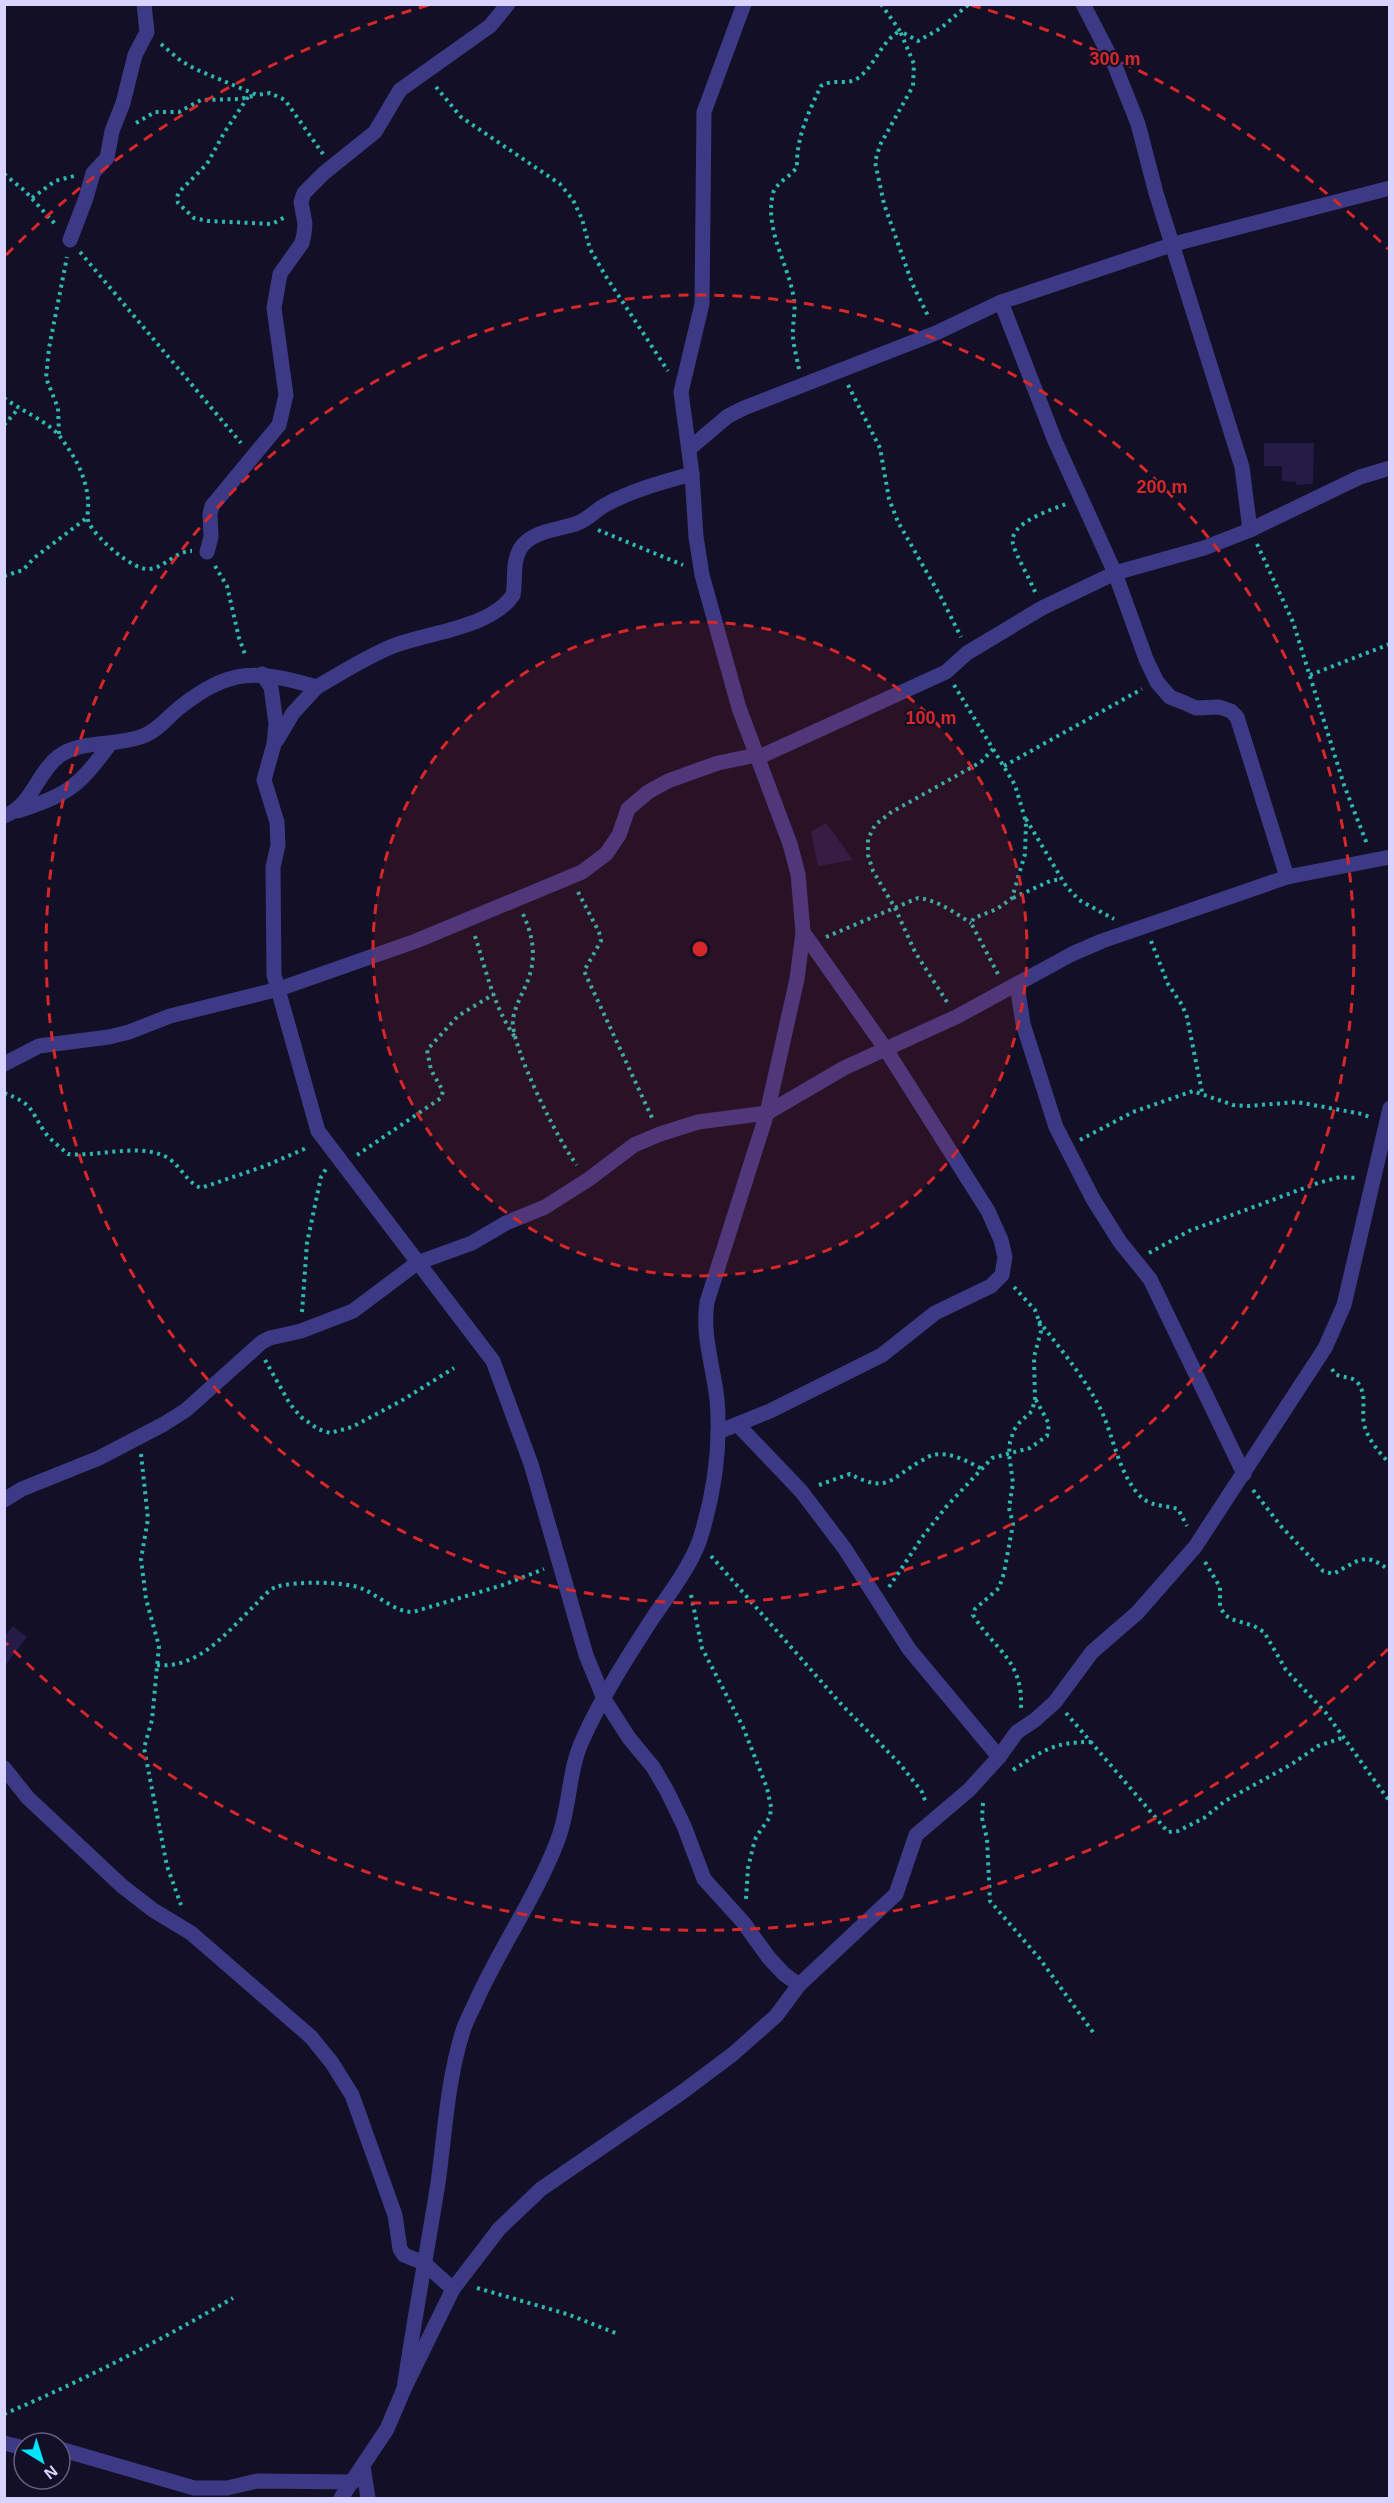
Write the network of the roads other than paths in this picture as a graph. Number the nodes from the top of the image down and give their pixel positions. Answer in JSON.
{"nodes":[{"id":1,"x":144,"y":4,"type":"edge"},
{"id":2,"x":744,"y":4,"type":"edge"},
{"id":3,"x":1083,"y":4,"type":"edge"},
{"id":4,"x":504,"y":7,"type":"edge"},
{"id":5,"x":1389,"y":188,"type":"edge"},
{"id":6,"x":70,"y":240,"type":"road end"},
{"id":7,"x":1174,"y":244,"type":"junction"},
{"id":8,"x":1001,"y":302,"type":"junction"},
{"id":9,"x":689,"y":449,"type":"junction"},
{"id":10,"x":1389,"y":468,"type":"edge"},
{"id":11,"x":692,"y":474,"type":"junction"},
{"id":12,"x":1250,"y":530,"type":"junction"},
{"id":13,"x":207,"y":552,"type":"road end"},
{"id":14,"x":1115,"y":573,"type":"junction"},
{"id":15,"x":257,"y":674,"type":"junction"},
{"id":16,"x":316,"y":687,"type":"junction"},
{"id":17,"x":110,"y":744,"type":"junction"},
{"id":18,"x":274,"y":744,"type":"junction"},
{"id":19,"x":757,"y":757,"type":"junction"},
{"id":20,"x":10,"y":814,"type":"edge"},
{"id":21,"x":1389,"y":857,"type":"edge"},
{"id":22,"x":1287,"y":878,"type":"junction"},
{"id":23,"x":807,"y":937,"type":"junction"},
{"id":24,"x":1011,"y":987,"type":"junction"},
{"id":25,"x":279,"y":989,"type":"junction"},
{"id":26,"x":885,"y":1047,"type":"junction"},
{"id":27,"x":4,"y":1064,"type":"edge"},
{"id":28,"x":1389,"y":1108,"type":"edge"},
{"id":29,"x":767,"y":1113,"type":"junction"},
{"id":30,"x":417,"y":1263,"type":"junction"},
{"id":31,"x":738,"y":1425,"type":"junction"},
{"id":32,"x":718,"y":1432,"type":"junction"},
{"id":33,"x":1244,"y":1474,"type":"junction"},
{"id":34,"x":4,"y":1500,"type":"edge"},
{"id":35,"x":604,"y":1699,"type":"junction"},
{"id":36,"x":1003,"y":1753,"type":"junction"},
{"id":37,"x":4,"y":1768,"type":"edge"},
{"id":38,"x":799,"y":1985,"type":"junction"},
{"id":39,"x":424,"y":2263,"type":"junction"},
{"id":40,"x":456,"y":2286,"type":"junction"},
{"id":41,"x":404,"y":2389,"type":"junction"},
{"id":42,"x":72,"y":2453,"type":"edge"},
{"id":43,"x":363,"y":2466,"type":"junction"},
{"id":44,"x":352,"y":2482,"type":"junction"},
{"id":45,"x":341,"y":2499,"type":"edge"},
{"id":46,"x":368,"y":2499,"type":"edge"}],
"edges":[{"from":1,"to":6,"type":"street"},
{"from":2,"to":9,"type":"street"},
{"from":3,"to":7,"type":"street"},
{"from":4,"to":13,"type":"street"},
{"from":5,"to":7,"type":"street"},
{"from":7,"to":8,"type":"street"},
{"from":7,"to":12,"type":"street"},
{"from":8,"to":9,"type":"street"},
{"from":8,"to":14,"type":"street"},
{"from":9,"to":11,"type":"street"},
{"from":10,"to":12,"type":"street"},
{"from":11,"to":16,"type":"street"},
{"from":11,"to":19,"type":"street"},
{"from":12,"to":14,"type":"street"},
{"from":14,"to":19,"type":"street"},
{"from":14,"to":22,"type":"street"},
{"from":15,"to":16,"type":"street"},
{"from":15,"to":17,"type":"street"},
{"from":15,"to":18,"type":"street"},
{"from":16,"to":18,"type":"street"},
{"from":17,"to":20,"type":"street"},
{"from":17,"to":20,"type":"street"},
{"from":18,"to":25,"type":"street"},
{"from":19,"to":23,"type":"street"},
{"from":19,"to":25,"type":"street"},
{"from":21,"to":22,"type":"street"},
{"from":22,"to":24,"type":"street"},
{"from":23,"to":26,"type":"street"},
{"from":23,"to":29,"type":"street"},
{"from":24,"to":26,"type":"street"},
{"from":24,"to":33,"type":"street"},
{"from":25,"to":27,"type":"street"},
{"from":25,"to":30,"type":"street"},
{"from":26,"to":29,"type":"street"},
{"from":26,"to":31,"type":"street"},
{"from":28,"to":33,"type":"street"},
{"from":29,"to":30,"type":"street"},
{"from":29,"to":32,"type":"street"},
{"from":30,"to":34,"type":"street"},
{"from":30,"to":35,"type":"street"},
{"from":31,"to":32,"type":"street"},
{"from":31,"to":36,"type":"street"},
{"from":32,"to":35,"type":"street"},
{"from":33,"to":36,"type":"street"},
{"from":35,"to":38,"type":"street"},
{"from":35,"to":39,"type":"street"},
{"from":36,"to":38,"type":"street"},
{"from":37,"to":39,"type":"street"},
{"from":38,"to":40,"type":"street"},
{"from":39,"to":40,"type":"street"},
{"from":39,"to":41,"type":"street"},
{"from":40,"to":41,"type":"street"},
{"from":41,"to":43,"type":"street"},
{"from":42,"to":44,"type":"street"},
{"from":43,"to":44,"type":"street"},
{"from":43,"to":46,"type":"street"},
{"from":44,"to":45,"type":"street"}]}
